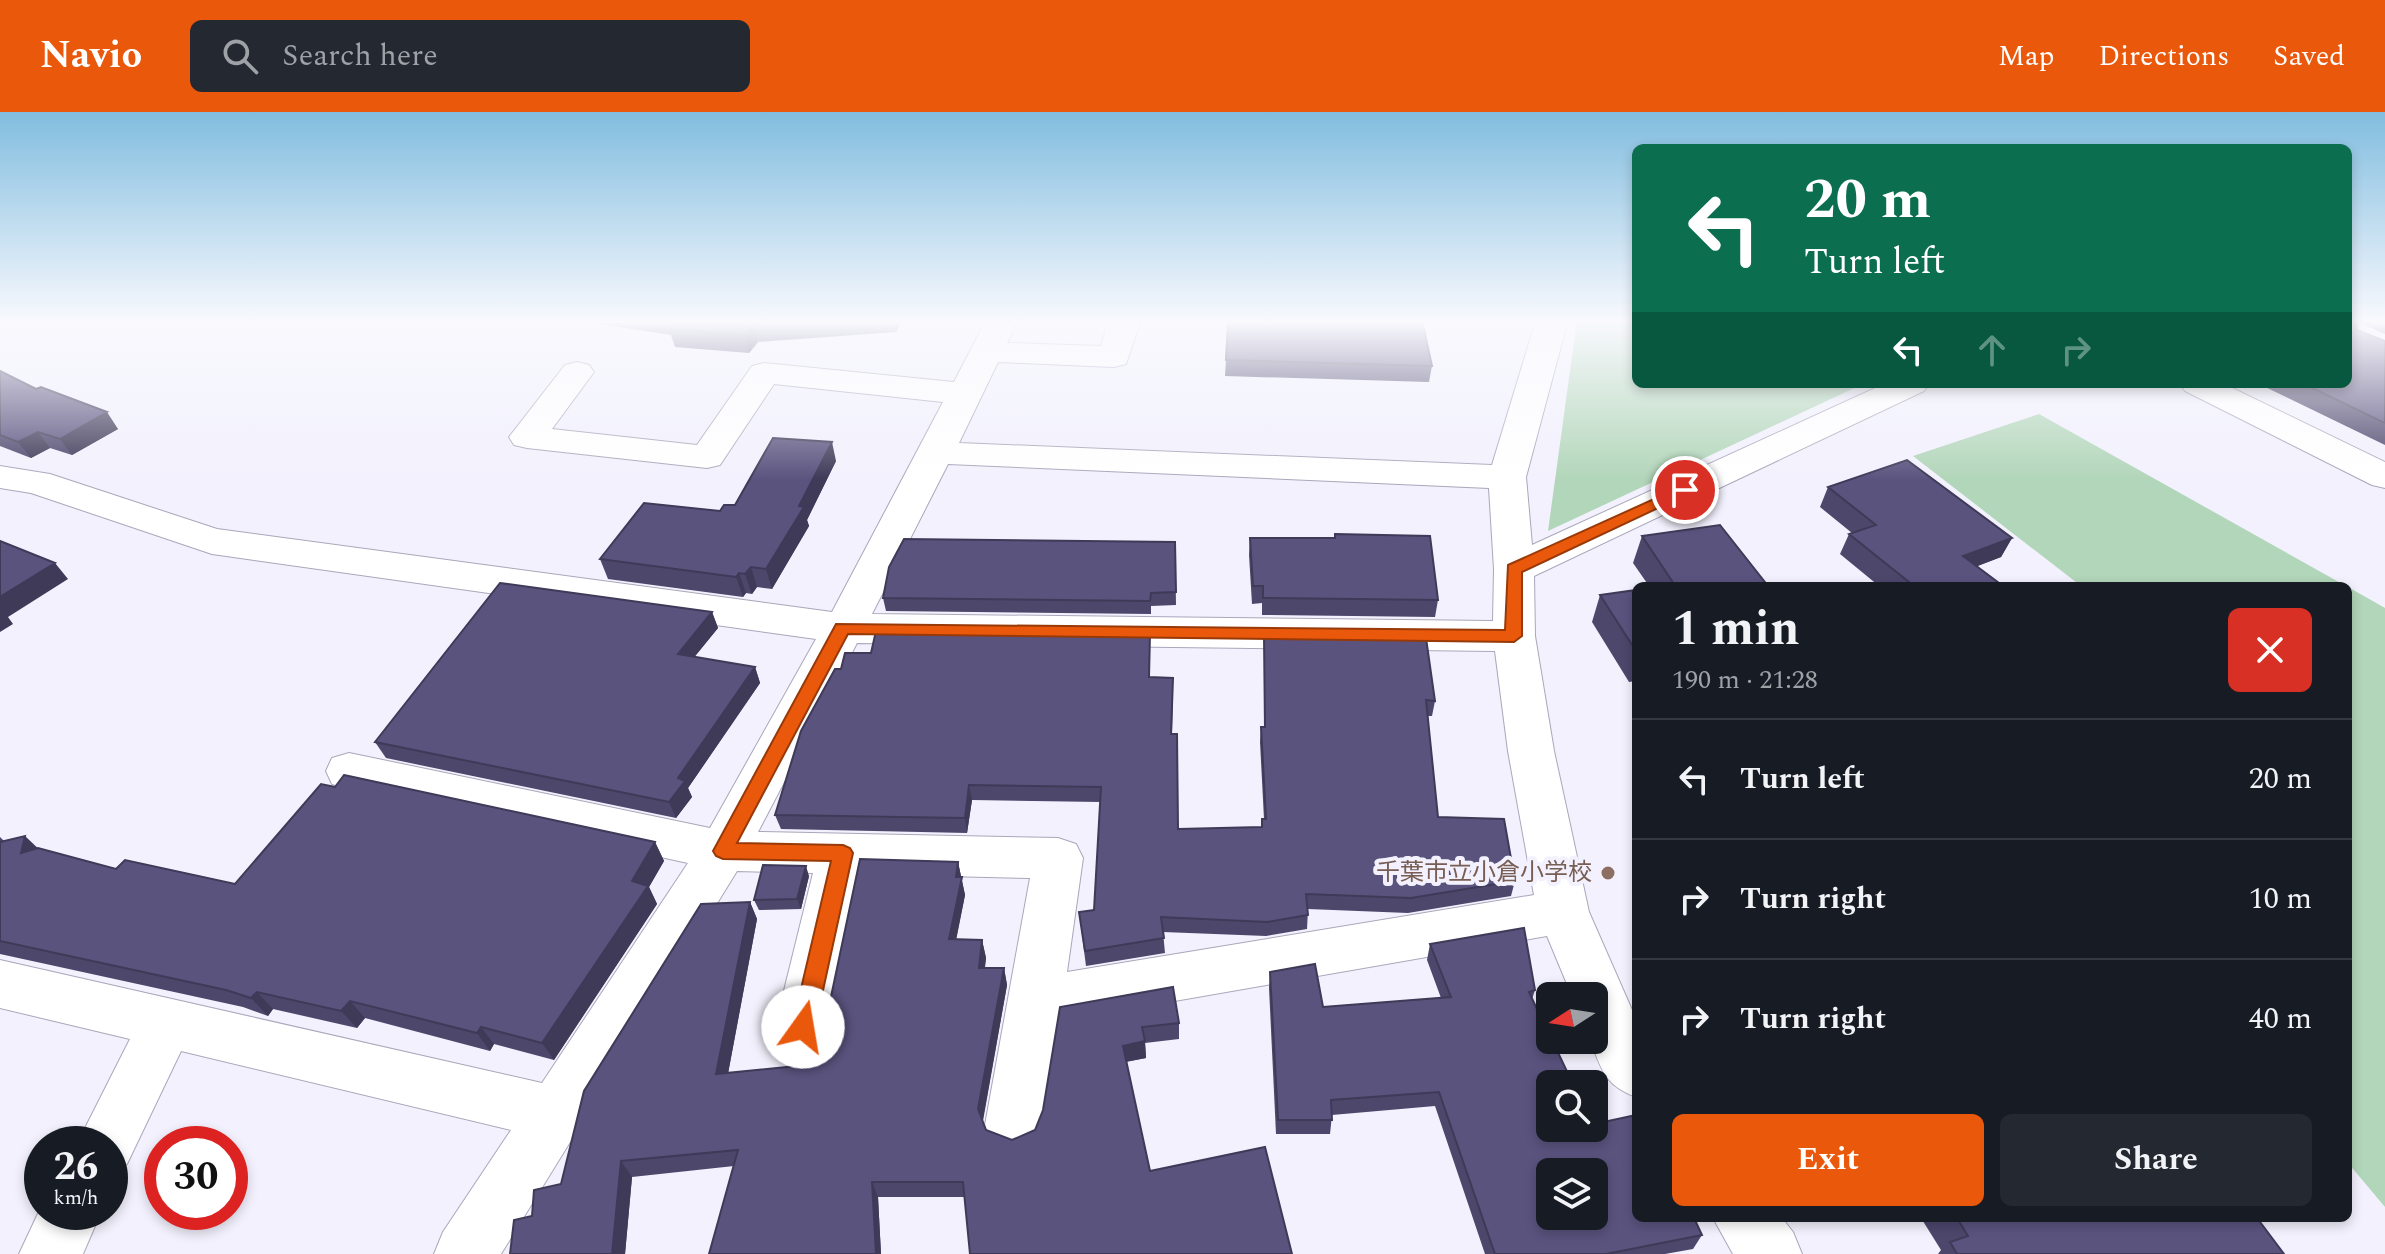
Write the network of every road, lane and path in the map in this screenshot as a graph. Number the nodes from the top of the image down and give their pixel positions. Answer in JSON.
{"nodes":[{"id":1,"x":576,"y":373,"type":"edge"},
{"id":2,"x":764,"y":373,"type":"edge"},
{"id":3,"x":767,"y":373,"type":"edge"},
{"id":4,"x":976,"y":373,"type":"edge"},
{"id":5,"x":1537,"y":373,"type":"edge"},
{"id":6,"x":1903,"y":388,"type":"edge"},
{"id":7,"x":2205,"y":388,"type":"edge"},
{"id":8,"x":966,"y":394,"type":"junction"},
{"id":9,"x":937,"y":453,"type":"junction"},
{"id":10,"x":0,"y":477,"type":"edge"},
{"id":11,"x":1507,"y":477,"type":"junction"},
{"id":12,"x":2385,"y":477,"type":"edge"},
{"id":13,"x":1514,"y":569,"type":"junction"},
{"id":14,"x":843,"y":628,"type":"junction"},
{"id":15,"x":1514,"y":636,"type":"junction"},
{"id":16,"x":349,"y":771,"type":"dead end"},
{"id":17,"x":723,"y":851,"type":"junction"},
{"id":18,"x":843,"y":853,"type":"junction"},
{"id":19,"x":1563,"y":912,"type":"junction"},
{"id":20,"x":0,"y":984,"type":"edge"},
{"id":21,"x":1036,"y":1001,"type":"junction"},
{"id":22,"x":167,"y":1023,"type":"junction"},
{"id":23,"x":803,"y":1027,"type":"dead end"},
{"id":24,"x":1632,"y":1066,"type":"edge"},
{"id":25,"x":556,"y":1113,"type":"junction"},
{"id":26,"x":1014,"y":1125,"type":"dead end"},
{"id":27,"x":115,"y":1126,"type":"edge"},
{"id":28,"x":1747,"y":1222,"type":"edge"},
{"id":29,"x":62,"y":1230,"type":"edge"},
{"id":30,"x":50,"y":1254,"type":"edge"},
{"id":31,"x":465,"y":1254,"type":"edge"},
{"id":32,"x":1771,"y":1254,"type":"edge"}],
"edges":[{"from":1,"to":2,"type":"street"},
{"from":3,"to":8,"type":"street"},
{"from":4,"to":8,"type":"street"},
{"from":5,"to":11,"type":"street"},
{"from":6,"to":13,"type":"street"},
{"from":7,"to":12,"type":"street"},
{"from":8,"to":9,"type":"street"},
{"from":9,"to":11,"type":"street"},
{"from":9,"to":14,"type":"street"},
{"from":10,"to":14,"type":"street"},
{"from":11,"to":13,"type":"street"},
{"from":13,"to":15,"type":"street"},
{"from":14,"to":15,"type":"street"},
{"from":14,"to":17,"type":"street"},
{"from":15,"to":19,"type":"street"},
{"from":16,"to":17,"type":"street"},
{"from":17,"to":18,"type":"street"},
{"from":17,"to":25,"type":"street"},
{"from":18,"to":21,"type":"street"},
{"from":18,"to":23,"type":"street"},
{"from":19,"to":21,"type":"street"},
{"from":19,"to":24,"type":"street"},
{"from":20,"to":22,"type":"street"},
{"from":21,"to":26,"type":"street"},
{"from":22,"to":25,"type":"street"},
{"from":22,"to":27,"type":"street"},
{"from":25,"to":31,"type":"street"},
{"from":28,"to":32,"type":"street"},
{"from":29,"to":30,"type":"street"}]}
